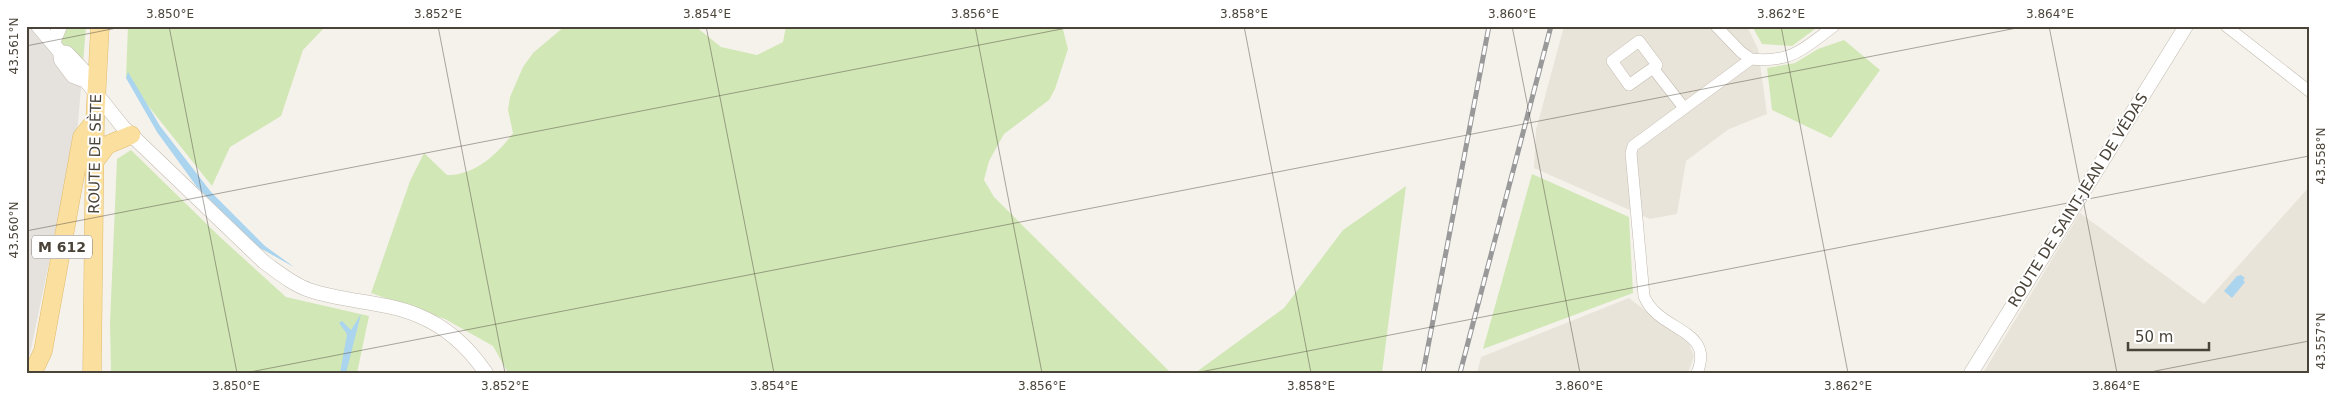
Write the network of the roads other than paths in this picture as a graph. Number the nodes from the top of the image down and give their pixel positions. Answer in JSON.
{"nodes":[{"id":1,"x":38,"y":26,"type":"edge"},
{"id":2,"x":60,"y":26,"type":"edge"},
{"id":3,"x":100,"y":26,"type":"edge"},
{"id":4,"x":1716,"y":26,"type":"edge"},
{"id":5,"x":1834,"y":26,"type":"edge"},
{"id":6,"x":2186,"y":26,"type":"edge"},
{"id":7,"x":2226,"y":26,"type":"edge"},
{"id":8,"x":57,"y":47,"type":"junction"},
{"id":9,"x":1751,"y":59,"type":"junction"},
{"id":10,"x":1653,"y":68,"type":"dead end"},
{"id":11,"x":91,"y":86,"type":"junction"},
{"id":12,"x":2309,"y":91,"type":"edge"},
{"id":13,"x":1684,"y":108,"type":"junction"},
{"id":14,"x":95,"y":121,"type":"junction"},
{"id":15,"x":131,"y":135,"type":"junction"},
{"id":16,"x":95,"y":160,"type":"junction"},
{"id":17,"x":26,"y":371,"type":"edge"},
{"id":18,"x":92,"y":373,"type":"edge"},
{"id":19,"x":486,"y":373,"type":"edge"},
{"id":20,"x":1697,"y":373,"type":"edge"},
{"id":21,"x":1971,"y":373,"type":"edge"}],
"edges":[{"from":1,"to":8,"type":"street"},
{"from":2,"to":8,"type":"street"},
{"from":3,"to":11,"type":"main road","name":"ROUTE DE SÈTE","number":"M 612"},
{"from":4,"to":9,"type":"street"},
{"from":5,"to":9,"type":"street"},
{"from":6,"to":21,"type":"street","name":"ROUTE DE SAINT-JEAN DE VÉDAS"},
{"from":7,"to":12,"type":"street"},
{"from":8,"to":11,"type":"street"},
{"from":9,"to":13,"type":"street"},
{"from":10,"to":13,"type":"street"},
{"from":11,"to":14,"type":"main road","name":"ROUTE DE SÈTE","number":"M 612"},
{"from":11,"to":15,"type":"street"},
{"from":13,"to":20,"type":"street"},
{"from":14,"to":16,"type":"main road","name":"ROUTE DE SÈTE","number":"M 612"},
{"from":14,"to":17,"type":"main road","number":"M 612"},
{"from":15,"to":16,"type":"main road"},
{"from":15,"to":19,"type":"street"},
{"from":16,"to":18,"type":"main road","name":"ROUTE DE SÈTE","number":"M 612"}]}
